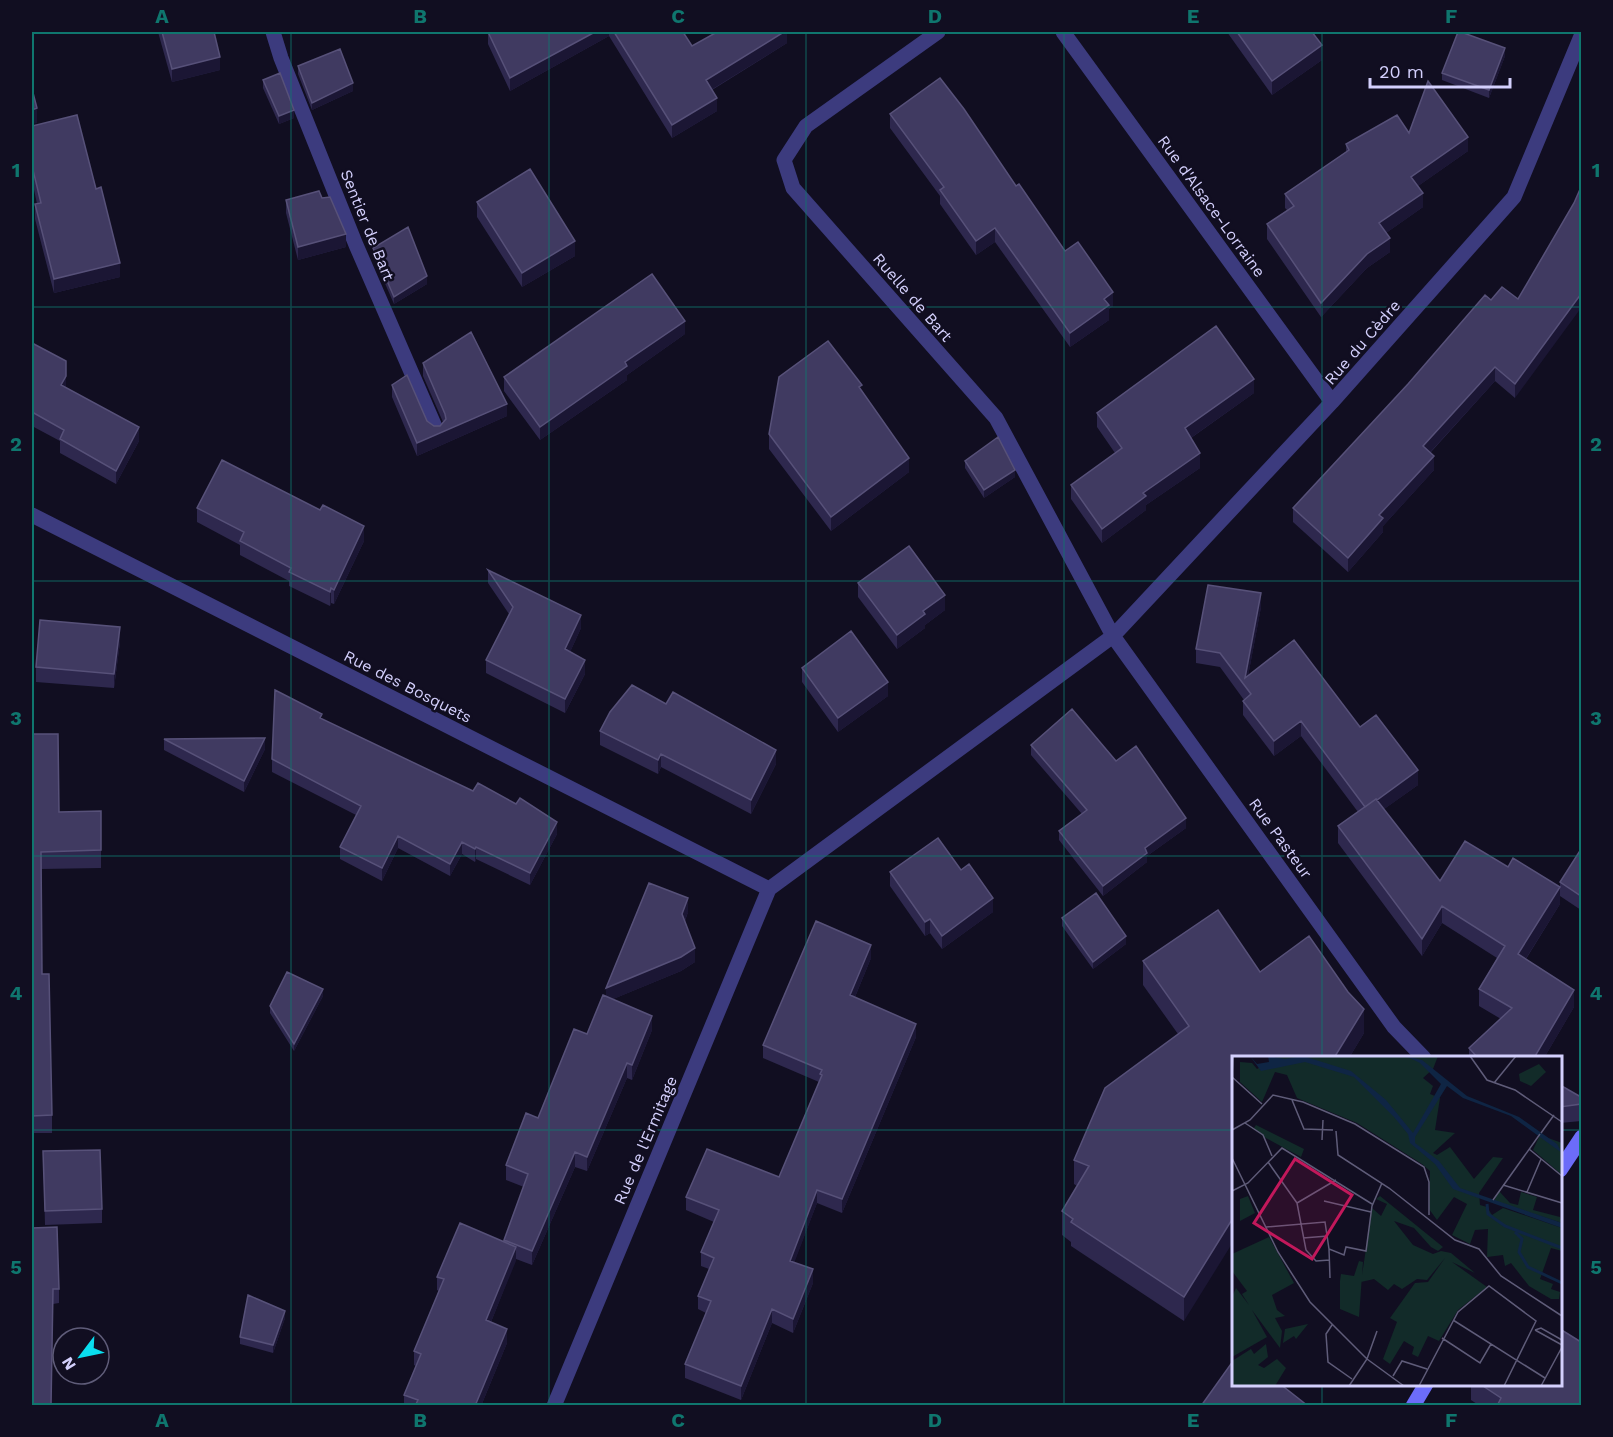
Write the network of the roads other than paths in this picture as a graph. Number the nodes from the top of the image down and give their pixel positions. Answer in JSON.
{"nodes":[{"id":1,"x":273,"y":32,"type":"edge"},
{"id":2,"x":938,"y":32,"type":"edge"},
{"id":3,"x":1063,"y":32,"type":"edge"},
{"id":4,"x":1581,"y":34,"type":"edge"},
{"id":5,"x":1332,"y":402,"type":"junction"},
{"id":6,"x":436,"y":429,"type":"edge"},
{"id":7,"x":32,"y":515,"type":"edge"},
{"id":8,"x":1113,"y":636,"type":"junction"},
{"id":9,"x":769,"y":889,"type":"junction"},
{"id":10,"x":1422,"y":1056,"type":"edge"},
{"id":11,"x":1581,"y":1137,"type":"edge"},
{"id":12,"x":1562,"y":1167,"type":"edge"},
{"id":13,"x":1425,"y":1386,"type":"edge"},
{"id":14,"x":554,"y":1406,"type":"edge"},
{"id":15,"x":1413,"y":1406,"type":"edge"}],
"edges":[{"from":1,"to":6,"type":"street","name":"Sentier de Bart"},
{"from":2,"to":8,"type":"street","name":"Ruelle de Bart"},
{"from":3,"to":5,"type":"street","name":"Rue d'Alsace-Lorraine"},
{"from":4,"to":5,"type":"street","name":"Rue du Cèdre"},
{"from":5,"to":8,"type":"street","name":"Rue du Cèdre"},
{"from":7,"to":9,"type":"street","name":"Rue des Bosquets"},
{"from":8,"to":9,"type":"street","name":"Rue du Cèdre"},
{"from":8,"to":10,"type":"street","name":"Rue Pasteur"},
{"from":9,"to":14,"type":"street","name":"Rue de l'Ermitage"},
{"from":11,"to":12,"type":"main road"},
{"from":13,"to":15,"type":"main road"}]}
